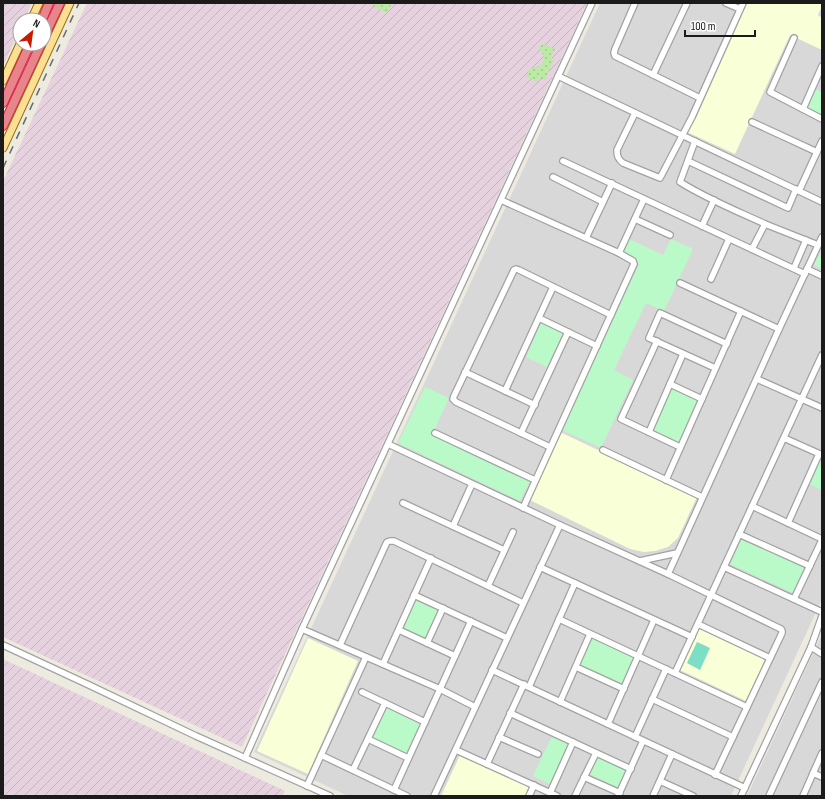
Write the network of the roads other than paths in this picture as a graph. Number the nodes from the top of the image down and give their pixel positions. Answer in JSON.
{"nodes":[{"id":1,"x":49,"y":3,"type":"edge"},
{"id":2,"x":60,"y":3,"type":"edge"},
{"id":3,"x":70,"y":3,"type":"edge"},
{"id":4,"x":592,"y":3,"type":"edge"},
{"id":5,"x":635,"y":3,"type":"edge"},
{"id":6,"x":686,"y":3,"type":"edge"},
{"id":7,"x":726,"y":3,"type":"edge"},
{"id":8,"x":743,"y":3,"type":"edge"},
{"id":9,"x":740,"y":9,"type":"junction"},
{"id":10,"x":44,"y":12,"type":"edge"},
{"id":11,"x":52,"y":20,"type":"edge"},
{"id":12,"x":794,"y":38,"type":"dead end"},
{"id":13,"x":16,"y":52,"type":"edge"},
{"id":14,"x":26,"y":52,"type":"edge"},
{"id":15,"x":37,"y":52,"type":"edge"},
{"id":16,"x":822,"y":66,"type":"edge"},
{"id":17,"x":558,"y":76,"type":"junction"},
{"id":18,"x":653,"y":76,"type":"junction"},
{"id":19,"x":3,"y":81,"type":"edge"},
{"id":20,"x":700,"y":98,"type":"junction"},
{"id":21,"x":3,"y":103,"type":"edge"},
{"id":22,"x":803,"y":109,"type":"junction"},
{"id":23,"x":635,"y":113,"type":"junction"},
{"id":24,"x":822,"y":119,"type":"edge"},
{"id":25,"x":752,"y":122,"type":"dead end"},
{"id":26,"x":3,"y":126,"type":"edge"},
{"id":27,"x":682,"y":135,"type":"junction"},
{"id":28,"x":695,"y":141,"type":"junction"},
{"id":29,"x":822,"y":141,"type":"edge"},
{"id":30,"x":3,"y":148,"type":"edge"},
{"id":31,"x":817,"y":152,"type":"junction"},
{"id":32,"x":563,"y":161,"type":"dead end"},
{"id":33,"x":688,"y":161,"type":"junction"},
{"id":34,"x":552,"y":177,"type":"dead end"},
{"id":35,"x":612,"y":183,"type":"junction"},
{"id":36,"x":797,"y":190,"type":"junction"},
{"id":37,"x":644,"y":199,"type":"junction"},
{"id":38,"x":501,"y":200,"type":"junction"},
{"id":39,"x":714,"y":200,"type":"junction"},
{"id":40,"x":603,"y":202,"type":"junction"},
{"id":41,"x":822,"y":202,"type":"edge"},
{"id":42,"x":635,"y":219,"type":"junction"},
{"id":43,"x":765,"y":224,"type":"junction"},
{"id":44,"x":702,"y":226,"type":"junction"},
{"id":45,"x":670,"y":235,"type":"dead end"},
{"id":46,"x":822,"y":237,"type":"edge"},
{"id":47,"x":586,"y":238,"type":"junction"},
{"id":48,"x":728,"y":239,"type":"junction"},
{"id":49,"x":806,"y":240,"type":"junction"},
{"id":50,"x":818,"y":245,"type":"junction"},
{"id":51,"x":752,"y":249,"type":"junction"},
{"id":52,"x":619,"y":253,"type":"junction"},
{"id":53,"x":794,"y":268,"type":"junction"},
{"id":54,"x":806,"y":272,"type":"junction"},
{"id":55,"x":822,"y":276,"type":"edge"},
{"id":56,"x":711,"y":279,"type":"dead end"},
{"id":57,"x":680,"y":283,"type":"dead end"},
{"id":58,"x":553,"y":287,"type":"junction"},
{"id":59,"x":741,"y":312,"type":"junction"},
{"id":60,"x":611,"y":315,"type":"junction"},
{"id":61,"x":539,"y":318,"type":"junction"},
{"id":62,"x":779,"y":329,"type":"junction"},
{"id":63,"x":568,"y":332,"type":"junction"},
{"id":64,"x":657,"y":342,"type":"junction"},
{"id":65,"x":727,"y":344,"type":"junction"},
{"id":66,"x":597,"y":346,"type":"junction"},
{"id":67,"x":683,"y":354,"type":"junction"},
{"id":68,"x":822,"y":354,"type":"edge"},
{"id":69,"x":820,"y":362,"type":"edge"},
{"id":70,"x":716,"y":368,"type":"junction"},
{"id":71,"x":465,"y":372,"type":"junction"},
{"id":72,"x":757,"y":379,"type":"junction"},
{"id":73,"x":670,"y":384,"type":"junction"},
{"id":74,"x":505,"y":391,"type":"junction"},
{"id":75,"x":702,"y":399,"type":"junction"},
{"id":76,"x":801,"y":399,"type":"junction"},
{"id":77,"x":535,"y":405,"type":"junction"},
{"id":78,"x":822,"y":408,"type":"edge"},
{"id":79,"x":648,"y":432,"type":"junction"},
{"id":80,"x":435,"y":433,"type":"dead end"},
{"id":81,"x":521,"y":433,"type":"junction"},
{"id":82,"x":784,"y":438,"type":"junction"},
{"id":83,"x":388,"y":444,"type":"junction"},
{"id":84,"x":550,"y":447,"type":"junction"},
{"id":85,"x":680,"y":447,"type":"junction"},
{"id":86,"x":603,"y":450,"type":"dead end"},
{"id":87,"x":821,"y":455,"type":"edge"},
{"id":88,"x":535,"y":480,"type":"junction"},
{"id":89,"x":666,"y":480,"type":"junction"},
{"id":90,"x":472,"y":484,"type":"junction"},
{"id":91,"x":702,"y":497,"type":"junction"},
{"id":92,"x":403,"y":503,"type":"dead end"},
{"id":93,"x":752,"y":506,"type":"junction"},
{"id":94,"x":523,"y":508,"type":"junction"},
{"id":95,"x":788,"y":523,"type":"junction"},
{"id":96,"x":560,"y":525,"type":"junction"},
{"id":97,"x":453,"y":526,"type":"junction"},
{"id":98,"x":513,"y":532,"type":"dead end"},
{"id":99,"x":739,"y":534,"type":"junction"},
{"id":100,"x":822,"y":539,"type":"edge"},
{"id":101,"x":504,"y":550,"type":"junction"},
{"id":102,"x":677,"y":553,"type":"junction"},
{"id":103,"x":431,"y":558,"type":"junction"},
{"id":104,"x":639,"y":561,"type":"junction"},
{"id":105,"x":810,"y":566,"type":"junction"},
{"id":106,"x":540,"y":567,"type":"junction"},
{"id":107,"x":724,"y":568,"type":"junction"},
{"id":108,"x":668,"y":574,"type":"junction"},
{"id":109,"x":575,"y":583,"type":"junction"},
{"id":110,"x":488,"y":586,"type":"junction"},
{"id":111,"x":414,"y":595,"type":"junction"},
{"id":112,"x":711,"y":596,"type":"junction"},
{"id":113,"x":794,"y":600,"type":"junction"},
{"id":114,"x":523,"y":603,"type":"junction"},
{"id":115,"x":443,"y":608,"type":"junction"},
{"id":116,"x":822,"y":612,"type":"edge"},
{"id":117,"x":822,"y":616,"type":"edge"},
{"id":118,"x":559,"y":619,"type":"junction"},
{"id":119,"x":654,"y":620,"type":"junction"},
{"id":120,"x":471,"y":621,"type":"junction"},
{"id":121,"x":698,"y":624,"type":"junction"},
{"id":122,"x":302,"y":629,"type":"junction"},
{"id":123,"x":399,"y":630,"type":"junction"},
{"id":124,"x":590,"y":634,"type":"junction"},
{"id":125,"x":692,"y":637,"type":"junction"},
{"id":126,"x":507,"y":638,"type":"junction"},
{"id":127,"x":427,"y":643,"type":"junction"},
{"id":128,"x":3,"y":645,"type":"edge"},
{"id":129,"x":340,"y":645,"type":"junction"},
{"id":130,"x":811,"y":647,"type":"junction"},
{"id":131,"x":822,"y":654,"type":"edge"},
{"id":132,"x":455,"y":656,"type":"junction"},
{"id":133,"x":638,"y":656,"type":"junction"},
{"id":134,"x":366,"y":657,"type":"junction"},
{"id":135,"x":770,"y":658,"type":"junction"},
{"id":136,"x":383,"y":664,"type":"junction"},
{"id":137,"x":576,"y":667,"type":"junction"},
{"id":138,"x":666,"y":669,"type":"junction"},
{"id":139,"x":492,"y":670,"type":"junction"},
{"id":140,"x":675,"y":673,"type":"junction"},
{"id":141,"x":526,"y":686,"type":"junction"},
{"id":142,"x":821,"y":687,"type":"edge"},
{"id":143,"x":440,"y":689,"type":"junction"},
{"id":144,"x":624,"y":689,"type":"junction"},
{"id":145,"x":362,"y":692,"type":"dead end"},
{"id":146,"x":652,"y":699,"type":"junction"},
{"id":147,"x":560,"y":702,"type":"junction"},
{"id":148,"x":385,"y":703,"type":"junction"},
{"id":149,"x":475,"y":707,"type":"junction"},
{"id":150,"x":747,"y":707,"type":"junction"},
{"id":151,"x":510,"y":713,"type":"junction"},
{"id":152,"x":425,"y":722,"type":"junction"},
{"id":153,"x":608,"y":724,"type":"junction"},
{"id":154,"x":499,"y":737,"type":"junction"},
{"id":155,"x":635,"y":737,"type":"junction"},
{"id":156,"x":733,"y":737,"type":"junction"},
{"id":157,"x":368,"y":739,"type":"junction"},
{"id":158,"x":643,"y":741,"type":"junction"},
{"id":159,"x":573,"y":742,"type":"junction"},
{"id":160,"x":456,"y":750,"type":"junction"},
{"id":161,"x":596,"y":752,"type":"junction"},
{"id":162,"x":822,"y":753,"type":"edge"},
{"id":163,"x":321,"y":754,"type":"junction"},
{"id":164,"x":538,"y":754,"type":"dead end"},
{"id":165,"x":672,"y":754,"type":"junction"},
{"id":166,"x":245,"y":758,"type":"junction"},
{"id":167,"x":408,"y":758,"type":"junction"},
{"id":168,"x":487,"y":764,"type":"junction"},
{"id":169,"x":631,"y":769,"type":"junction"},
{"id":170,"x":353,"y":770,"type":"junction"},
{"id":171,"x":813,"y":773,"type":"junction"},
{"id":172,"x":715,"y":775,"type":"junction"},
{"id":173,"x":584,"y":777,"type":"junction"},
{"id":174,"x":822,"y":777,"type":"edge"},
{"id":175,"x":660,"y":781,"type":"junction"},
{"id":176,"x":534,"y":785,"type":"junction"},
{"id":177,"x":307,"y":786,"type":"junction"},
{"id":178,"x":745,"y":788,"type":"junction"},
{"id":179,"x":394,"y":790,"type":"junction"},
{"id":180,"x":550,"y":793,"type":"junction"},
{"id":181,"x":619,"y":794,"type":"edge"},
{"id":182,"x":683,"y":794,"type":"edge"},
{"id":183,"x":330,"y":796,"type":"edge"},
{"id":184,"x":407,"y":796,"type":"edge"},
{"id":185,"x":434,"y":796,"type":"edge"},
{"id":186,"x":529,"y":796,"type":"edge"},
{"id":187,"x":557,"y":796,"type":"edge"},
{"id":188,"x":575,"y":796,"type":"edge"},
{"id":189,"x":653,"y":796,"type":"edge"},
{"id":190,"x":693,"y":796,"type":"edge"},
{"id":191,"x":742,"y":796,"type":"edge"},
{"id":192,"x":769,"y":796,"type":"edge"},
{"id":193,"x":803,"y":796,"type":"edge"}],
"edges":[{"from":1,"to":10,"type":"highway"},
{"from":2,"to":11,"type":"highway"},
{"from":3,"to":30,"type":"main road"},
{"from":4,"to":17,"type":"street"},
{"from":5,"to":18,"type":"street"},
{"from":6,"to":18,"type":"street"},
{"from":7,"to":9,"type":"street"},
{"from":8,"to":9,"type":"street"},
{"from":9,"to":20,"type":"street"},
{"from":12,"to":22,"type":"street"},
{"from":13,"to":19,"type":"main road"},
{"from":14,"to":21,"type":"highway"},
{"from":15,"to":26,"type":"highway"},
{"from":16,"to":22,"type":"street"},
{"from":17,"to":23,"type":"street"},
{"from":17,"to":38,"type":"street"},
{"from":18,"to":20,"type":"street"},
{"from":20,"to":27,"type":"street"},
{"from":22,"to":24,"type":"street"},
{"from":23,"to":27,"type":"street"},
{"from":23,"to":27,"type":"street"},
{"from":25,"to":31,"type":"street"},
{"from":27,"to":28,"type":"street"},
{"from":28,"to":33,"type":"street"},
{"from":28,"to":36,"type":"street"},
{"from":29,"to":31,"type":"street"},
{"from":31,"to":36,"type":"street"},
{"from":32,"to":35,"type":"street"},
{"from":33,"to":36,"type":"street"},
{"from":33,"to":39,"type":"street"},
{"from":34,"to":40,"type":"street"},
{"from":35,"to":37,"type":"street"},
{"from":35,"to":40,"type":"street"},
{"from":36,"to":41,"type":"street"},
{"from":37,"to":42,"type":"street"},
{"from":37,"to":44,"type":"street"},
{"from":38,"to":47,"type":"street"},
{"from":38,"to":83,"type":"street"},
{"from":39,"to":43,"type":"street"},
{"from":39,"to":44,"type":"street"},
{"from":40,"to":47,"type":"street"},
{"from":42,"to":45,"type":"street"},
{"from":42,"to":52,"type":"street"},
{"from":43,"to":49,"type":"street"},
{"from":43,"to":51,"type":"street"},
{"from":44,"to":48,"type":"street"},
{"from":46,"to":50,"type":"street"},
{"from":47,"to":52,"type":"street"},
{"from":48,"to":51,"type":"street"},
{"from":48,"to":56,"type":"street"},
{"from":49,"to":50,"type":"street"},
{"from":49,"to":53,"type":"street"},
{"from":50,"to":54,"type":"street"},
{"from":51,"to":53,"type":"street"},
{"from":52,"to":60,"type":"street"},
{"from":53,"to":54,"type":"street"},
{"from":54,"to":55,"type":"street"},
{"from":54,"to":62,"type":"street"},
{"from":57,"to":59,"type":"street"},
{"from":58,"to":60,"type":"street"},
{"from":58,"to":61,"type":"street"},
{"from":58,"to":71,"type":"street"},
{"from":59,"to":62,"type":"street"},
{"from":59,"to":65,"type":"street"},
{"from":60,"to":66,"type":"street"},
{"from":61,"to":63,"type":"street"},
{"from":61,"to":74,"type":"street"},
{"from":62,"to":72,"type":"street"},
{"from":63,"to":66,"type":"street"},
{"from":63,"to":77,"type":"street"},
{"from":64,"to":65,"type":"street"},
{"from":64,"to":67,"type":"street"},
{"from":64,"to":79,"type":"street"},
{"from":65,"to":70,"type":"street"},
{"from":66,"to":84,"type":"street"},
{"from":67,"to":70,"type":"street"},
{"from":67,"to":73,"type":"street"},
{"from":68,"to":69,"type":"street"},
{"from":69,"to":76,"type":"street"},
{"from":70,"to":75,"type":"street"},
{"from":71,"to":74,"type":"street"},
{"from":71,"to":81,"type":"street"},
{"from":72,"to":76,"type":"street"},
{"from":72,"to":91,"type":"street"},
{"from":73,"to":75,"type":"street"},
{"from":73,"to":79,"type":"street"},
{"from":74,"to":77,"type":"street"},
{"from":75,"to":85,"type":"street"},
{"from":76,"to":78,"type":"street"},
{"from":76,"to":82,"type":"street"},
{"from":77,"to":81,"type":"street"},
{"from":79,"to":85,"type":"street"},
{"from":80,"to":88,"type":"street"},
{"from":81,"to":84,"type":"street"},
{"from":82,"to":87,"type":"street"},
{"from":82,"to":93,"type":"street"},
{"from":83,"to":90,"type":"street"},
{"from":83,"to":122,"type":"street"},
{"from":84,"to":88,"type":"street"},
{"from":85,"to":89,"type":"street"},
{"from":86,"to":89,"type":"street"},
{"from":87,"to":95,"type":"street"},
{"from":88,"to":94,"type":"street"},
{"from":89,"to":91,"type":"street"},
{"from":90,"to":94,"type":"street"},
{"from":90,"to":97,"type":"street"},
{"from":91,"to":102,"type":"street"},
{"from":92,"to":97,"type":"street"},
{"from":93,"to":95,"type":"street"},
{"from":93,"to":99,"type":"street"},
{"from":94,"to":96,"type":"street"},
{"from":95,"to":100,"type":"street"},
{"from":96,"to":104,"type":"street"},
{"from":96,"to":106,"type":"street"},
{"from":97,"to":101,"type":"street"},
{"from":98,"to":101,"type":"street"},
{"from":99,"to":105,"type":"street"},
{"from":99,"to":107,"type":"street"},
{"from":100,"to":105,"type":"street"},
{"from":101,"to":110,"type":"street"},
{"from":102,"to":104,"type":"street"},
{"from":102,"to":108,"type":"street"},
{"from":103,"to":110,"type":"street"},
{"from":103,"to":111,"type":"street"},
{"from":103,"to":129,"type":"street"},
{"from":104,"to":108,"type":"street"},
{"from":105,"to":113,"type":"street"},
{"from":106,"to":109,"type":"street"},
{"from":106,"to":114,"type":"street"},
{"from":107,"to":112,"type":"street"},
{"from":107,"to":113,"type":"street"},
{"from":108,"to":112,"type":"street"},
{"from":109,"to":118,"type":"street"},
{"from":109,"to":119,"type":"street"},
{"from":110,"to":114,"type":"street"},
{"from":111,"to":115,"type":"street"},
{"from":111,"to":123,"type":"street"},
{"from":112,"to":121,"type":"street"},
{"from":112,"to":135,"type":"street"},
{"from":113,"to":116,"type":"street"},
{"from":114,"to":126,"type":"street"},
{"from":115,"to":120,"type":"street"},
{"from":115,"to":127,"type":"street"},
{"from":117,"to":130,"type":"street"},
{"from":118,"to":124,"type":"street"},
{"from":118,"to":141,"type":"street"},
{"from":119,"to":125,"type":"street"},
{"from":119,"to":133,"type":"street"},
{"from":120,"to":126,"type":"street"},
{"from":120,"to":132,"type":"street"},
{"from":121,"to":125,"type":"street"},
{"from":121,"to":135,"type":"street"},
{"from":122,"to":129,"type":"street"},
{"from":122,"to":166,"type":"street"},
{"from":123,"to":127,"type":"street"},
{"from":123,"to":136,"type":"street"},
{"from":124,"to":133,"type":"street"},
{"from":124,"to":137,"type":"street"},
{"from":125,"to":140,"type":"street"},
{"from":126,"to":139,"type":"street"},
{"from":127,"to":132,"type":"street"},
{"from":128,"to":166,"type":"street"},
{"from":129,"to":134,"type":"street"},
{"from":130,"to":131,"type":"street"},
{"from":130,"to":178,"type":"street"},
{"from":132,"to":143,"type":"street"},
{"from":133,"to":138,"type":"street"},
{"from":133,"to":144,"type":"street"},
{"from":134,"to":136,"type":"street"},
{"from":134,"to":163,"type":"street"},
{"from":135,"to":150,"type":"street"},
{"from":136,"to":143,"type":"street"},
{"from":137,"to":144,"type":"street"},
{"from":137,"to":147,"type":"street"},
{"from":138,"to":140,"type":"street"},
{"from":138,"to":146,"type":"street"},
{"from":139,"to":141,"type":"street"},
{"from":139,"to":149,"type":"street"},
{"from":140,"to":150,"type":"street"},
{"from":141,"to":147,"type":"street"},
{"from":141,"to":151,"type":"street"},
{"from":142,"to":192,"type":"street"},
{"from":143,"to":149,"type":"street"},
{"from":143,"to":152,"type":"street"},
{"from":144,"to":153,"type":"street"},
{"from":145,"to":148,"type":"street"},
{"from":146,"to":155,"type":"street"},
{"from":146,"to":156,"type":"street"},
{"from":147,"to":153,"type":"street"},
{"from":148,"to":152,"type":"street"},
{"from":148,"to":157,"type":"street"},
{"from":149,"to":160,"type":"street"},
{"from":150,"to":156,"type":"street"},
{"from":151,"to":154,"type":"street"},
{"from":151,"to":159,"type":"street"},
{"from":152,"to":167,"type":"street"},
{"from":153,"to":155,"type":"street"},
{"from":154,"to":164,"type":"street"},
{"from":154,"to":168,"type":"street"},
{"from":155,"to":158,"type":"street"},
{"from":156,"to":172,"type":"street"},
{"from":157,"to":167,"type":"street"},
{"from":157,"to":170,"type":"street"},
{"from":158,"to":165,"type":"street"},
{"from":158,"to":169,"type":"street"},
{"from":159,"to":161,"type":"street"},
{"from":159,"to":180,"type":"street"},
{"from":160,"to":168,"type":"street"},
{"from":160,"to":185,"type":"street"},
{"from":161,"to":169,"type":"street"},
{"from":161,"to":173,"type":"street"},
{"from":162,"to":171,"type":"street"},
{"from":163,"to":170,"type":"street"},
{"from":163,"to":177,"type":"street"},
{"from":165,"to":172,"type":"street"},
{"from":165,"to":175,"type":"street"},
{"from":166,"to":177,"type":"street"},
{"from":167,"to":179,"type":"street"},
{"from":168,"to":176,"type":"street"},
{"from":169,"to":181,"type":"street"},
{"from":170,"to":179,"type":"street"},
{"from":171,"to":174,"type":"street"},
{"from":171,"to":193,"type":"street"},
{"from":172,"to":178,"type":"street"},
{"from":173,"to":181,"type":"street"},
{"from":173,"to":188,"type":"street"},
{"from":175,"to":182,"type":"street"},
{"from":175,"to":189,"type":"street"},
{"from":176,"to":180,"type":"street"},
{"from":176,"to":186,"type":"street"},
{"from":177,"to":183,"type":"street"},
{"from":178,"to":191,"type":"street"},
{"from":179,"to":184,"type":"street"},
{"from":180,"to":187,"type":"street"},
{"from":182,"to":190,"type":"street"}]}
